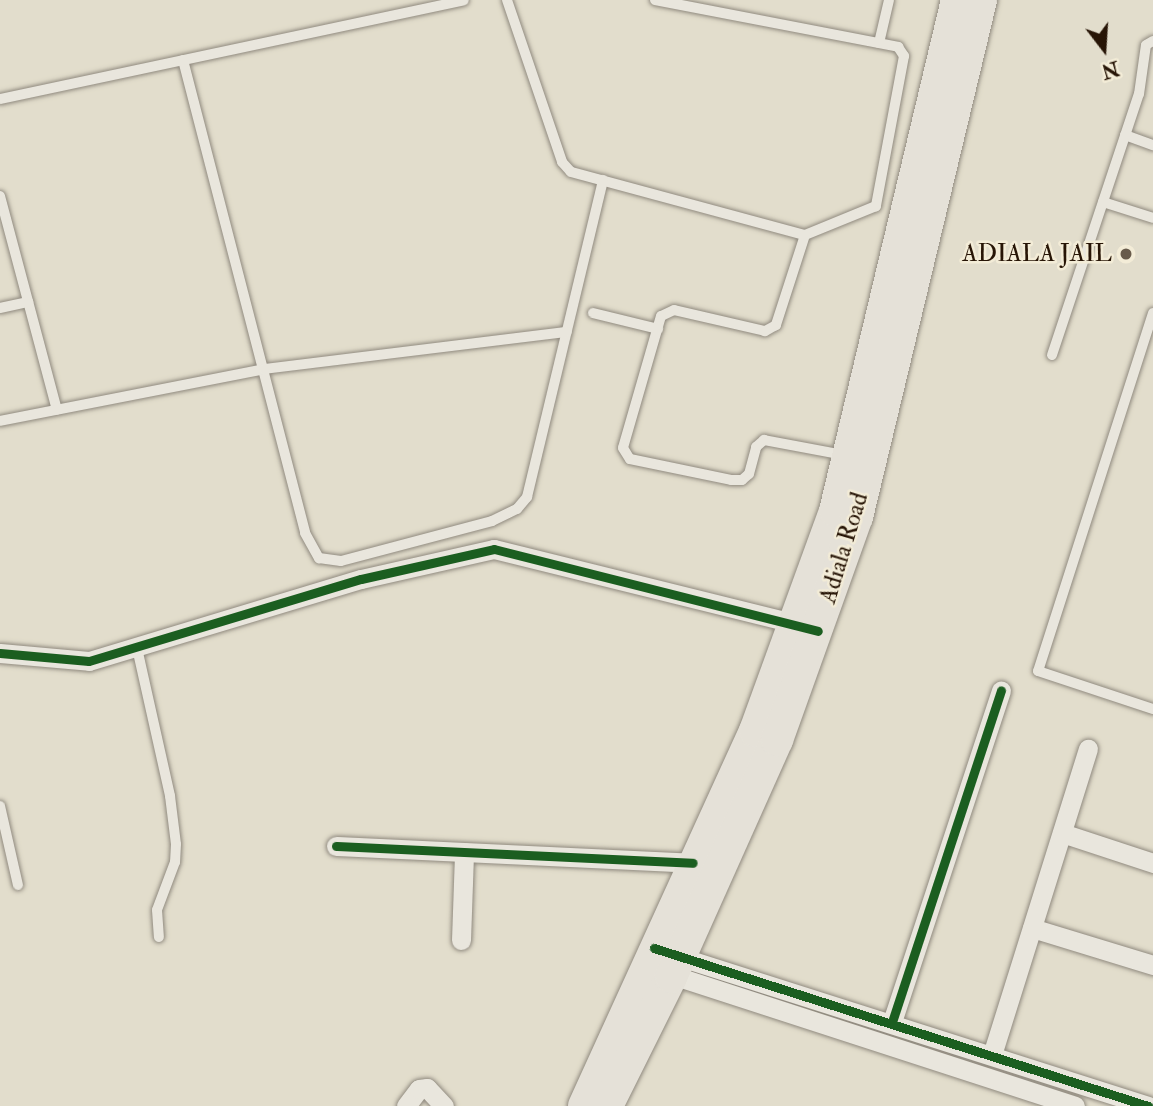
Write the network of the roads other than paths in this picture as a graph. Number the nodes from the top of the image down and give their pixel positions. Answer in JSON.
{"nodes":[{"id":1,"x":464,"y":0,"type":"edge"},
{"id":2,"x":507,"y":0,"type":"edge"},
{"id":3,"x":655,"y":0,"type":"edge"},
{"id":4,"x":889,"y":0,"type":"edge"},
{"id":5,"x":957,"y":0,"type":"edge"},
{"id":6,"x":981,"y":0,"type":"edge"},
{"id":7,"x":1153,"y":41,"type":"edge"},
{"id":8,"x":879,"y":43,"type":"junction"},
{"id":9,"x":183,"y":60,"type":"junction"},
{"id":10,"x":0,"y":99,"type":"edge"},
{"id":11,"x":1125,"y":135,"type":"junction"},
{"id":12,"x":1153,"y":145,"type":"edge"},
{"id":13,"x":603,"y":180,"type":"junction"},
{"id":14,"x":0,"y":196,"type":"edge"},
{"id":15,"x":1103,"y":202,"type":"junction"},
{"id":16,"x":1153,"y":218,"type":"edge"},
{"id":17,"x":806,"y":235,"type":"junction"},
{"id":18,"x":29,"y":302,"type":"junction"},
{"id":19,"x":0,"y":308,"type":"edge"},
{"id":20,"x":593,"y":313,"type":"dead end"},
{"id":21,"x":1153,"y":313,"type":"edge"},
{"id":22,"x":658,"y":329,"type":"junction"},
{"id":23,"x":567,"y":332,"type":"junction"},
{"id":24,"x":1052,"y":355,"type":"dead end"},
{"id":25,"x":264,"y":369,"type":"junction"},
{"id":26,"x":57,"y":410,"type":"junction"},
{"id":27,"x":0,"y":421,"type":"edge"},
{"id":28,"x":848,"y":456,"type":"junction"},
{"id":29,"x":807,"y":627,"type":"junction"},
{"id":30,"x":137,"y":649,"type":"junction"},
{"id":31,"x":0,"y":653,"type":"edge"},
{"id":32,"x":1001,"y":690,"type":"dead end"},
{"id":33,"x":1153,"y":709,"type":"edge"},
{"id":34,"x":1088,"y":750,"type":"dead end"},
{"id":35,"x":0,"y":806,"type":"edge"},
{"id":36,"x":1062,"y":833,"type":"junction"},
{"id":37,"x":336,"y":846,"type":"dead end"},
{"id":38,"x":464,"y":852,"type":"junction"},
{"id":39,"x":694,"y":863,"type":"junction"},
{"id":40,"x":1153,"y":863,"type":"edge"},
{"id":41,"x":18,"y":885,"type":"dead end"},
{"id":42,"x":1032,"y":928,"type":"junction"},
{"id":43,"x":159,"y":937,"type":"dead end"},
{"id":44,"x":461,"y":940,"type":"dead end"},
{"id":45,"x":663,"y":961,"type":"junction"},
{"id":46,"x":1153,"y":965,"type":"edge"},
{"id":47,"x":892,"y":1022,"type":"junction"},
{"id":48,"x":992,"y":1055,"type":"junction"},
{"id":49,"x":406,"y":1106,"type":"edge"},
{"id":50,"x":444,"y":1106,"type":"edge"},
{"id":51,"x":584,"y":1106,"type":"edge"},
{"id":52,"x":607,"y":1106,"type":"edge"},
{"id":53,"x":1075,"y":1106,"type":"edge"},
{"id":54,"x":1148,"y":1106,"type":"edge"}],
"edges":[{"from":1,"to":9,"type":"lane"},
{"from":2,"to":13,"type":"lane"},
{"from":3,"to":8,"type":"lane"},
{"from":4,"to":8,"type":"lane"},
{"from":5,"to":28,"type":"main road","name":"Adiala Road"},
{"from":6,"to":29,"type":"main road","name":"Adiala Road"},
{"from":7,"to":11,"type":"lane"},
{"from":8,"to":17,"type":"lane"},
{"from":9,"to":10,"type":"lane"},
{"from":9,"to":25,"type":"lane"},
{"from":11,"to":12,"type":"lane"},
{"from":11,"to":15,"type":"lane"},
{"from":13,"to":17,"type":"lane"},
{"from":13,"to":23,"type":"lane"},
{"from":14,"to":18,"type":"lane"},
{"from":15,"to":16,"type":"lane"},
{"from":15,"to":24,"type":"lane"},
{"from":17,"to":22,"type":"lane"},
{"from":18,"to":19,"type":"lane"},
{"from":18,"to":26,"type":"lane"},
{"from":20,"to":22,"type":"lane"},
{"from":21,"to":33,"type":"lane"},
{"from":22,"to":28,"type":"lane"},
{"from":23,"to":25,"type":"lane"},
{"from":23,"to":25,"type":"lane"},
{"from":25,"to":26,"type":"lane"},
{"from":26,"to":27,"type":"lane"},
{"from":28,"to":29,"type":"main road","name":"Adiala Road"},
{"from":29,"to":30,"type":"street"},
{"from":29,"to":39,"type":"main road","name":"Adiala Road"},
{"from":29,"to":45,"type":"main road","name":"Adiala Road"},
{"from":30,"to":31,"type":"street"},
{"from":30,"to":43,"type":"lane"},
{"from":32,"to":47,"type":"street"},
{"from":34,"to":36,"type":"street"},
{"from":35,"to":41,"type":"lane"},
{"from":36,"to":40,"type":"street"},
{"from":36,"to":42,"type":"street"},
{"from":37,"to":38,"type":"street"},
{"from":38,"to":39,"type":"street"},
{"from":38,"to":44,"type":"street"},
{"from":39,"to":45,"type":"main road","name":"Adiala Road"},
{"from":42,"to":46,"type":"street"},
{"from":42,"to":48,"type":"street"},
{"from":45,"to":47,"type":"street"},
{"from":45,"to":51,"type":"main road","name":"Adiala Road"},
{"from":45,"to":52,"type":"main road","name":"Adiala Road"},
{"from":45,"to":53,"type":"street"},
{"from":47,"to":48,"type":"street"},
{"from":48,"to":54,"type":"street"},
{"from":49,"to":50,"type":"street"}]}
